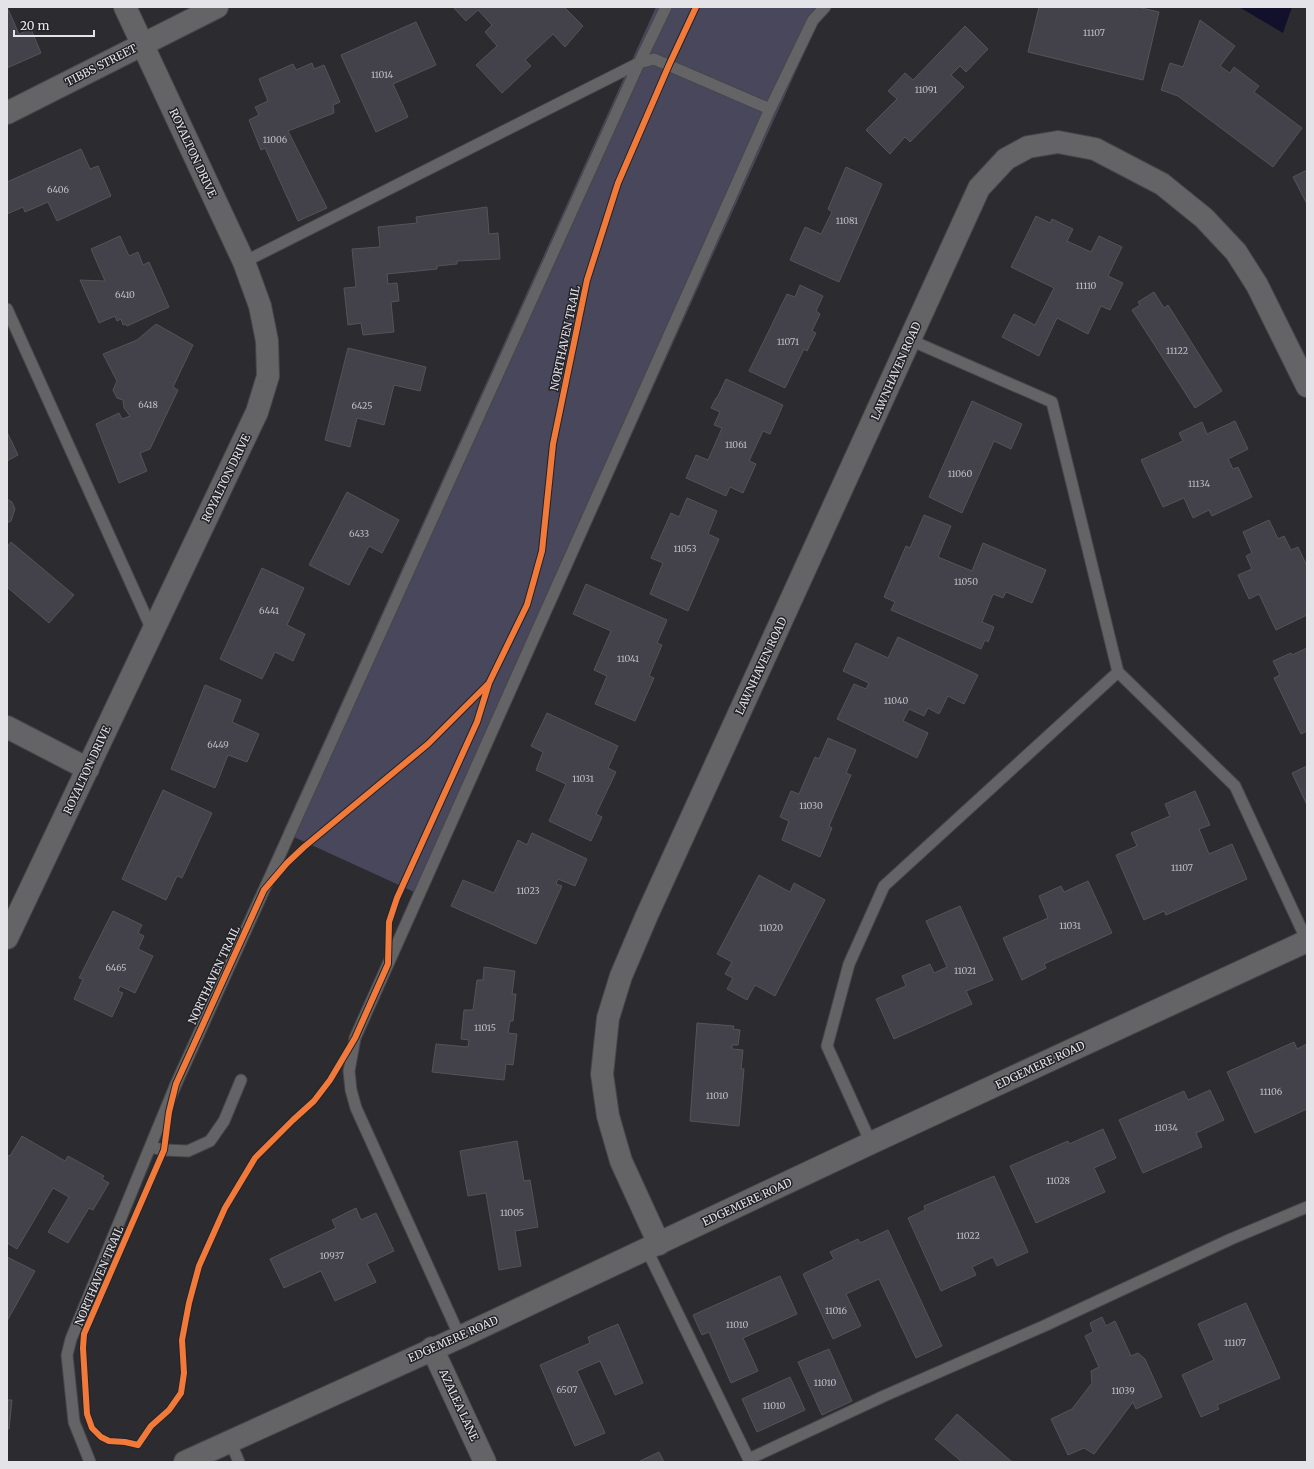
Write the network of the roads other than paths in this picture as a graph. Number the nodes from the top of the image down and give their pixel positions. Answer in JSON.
{"nodes":[{"id":1,"x":125,"y":7,"type":"edge"},
{"id":2,"x":217,"y":7,"type":"edge"},
{"id":3,"x":666,"y":7,"type":"edge"},
{"id":4,"x":825,"y":7,"type":"edge"},
{"id":5,"x":142,"y":44,"type":"junction"},
{"id":6,"x":640,"y":63,"type":"junction"},
{"id":7,"x":770,"y":109,"type":"junction"},
{"id":8,"x":7,"y":113,"type":"edge"},
{"id":9,"x":244,"y":262,"type":"junction"},
{"id":10,"x":7,"y":309,"type":"edge"},
{"id":11,"x":910,"y":340,"type":"junction"},
{"id":12,"x":1307,"y":386,"type":"edge"},
{"id":13,"x":152,"y":630,"type":"junction"},
{"id":14,"x":1118,"y":672,"type":"junction"},
{"id":15,"x":7,"y":727,"type":"edge"},
{"id":16,"x":88,"y":769,"type":"junction"},
{"id":17,"x":7,"y":938,"type":"edge"},
{"id":18,"x":1307,"y":941,"type":"edge"},
{"id":19,"x":241,"y":1080,"type":"dead end"},
{"id":20,"x":871,"y":1143,"type":"junction"},
{"id":21,"x":150,"y":1147,"type":"junction"},
{"id":22,"x":1307,"y":1207,"type":"edge"},
{"id":23,"x":653,"y":1247,"type":"junction"},
{"id":24,"x":460,"y":1337,"type":"junction"},
{"id":25,"x":432,"y":1348,"type":"junction"},
{"id":26,"x":230,"y":1441,"type":"junction"},
{"id":27,"x":749,"y":1460,"type":"edge"},
{"id":28,"x":90,"y":1462,"type":"edge"},
{"id":29,"x":185,"y":1462,"type":"edge"},
{"id":30,"x":239,"y":1462,"type":"edge"},
{"id":31,"x":485,"y":1462,"type":"edge"}],
"edges":[{"from":1,"to":5,"type":"street","name":"ROYALTON DRIVE"},
{"from":2,"to":5,"type":"street","name":"TIBBS STREET"},
{"from":3,"to":6,"type":"lane","name":"NORTHAVEN TRAIL"},
{"from":4,"to":7,"type":"lane"},
{"from":5,"to":8,"type":"street","name":"TIBBS STREET"},
{"from":5,"to":9,"type":"street","name":"ROYALTON DRIVE"},
{"from":6,"to":7,"type":"lane"},
{"from":6,"to":9,"type":"lane"},
{"from":6,"to":21,"type":"lane","name":"NORTHAVEN TRAIL"},
{"from":7,"to":24,"type":"lane"},
{"from":9,"to":13,"type":"street","name":"ROYALTON DRIVE"},
{"from":10,"to":13,"type":"lane"},
{"from":11,"to":12,"type":"street","name":"LAWNHAVEN ROAD"},
{"from":11,"to":14,"type":"lane"},
{"from":11,"to":23,"type":"street","name":"LAWNHAVEN ROAD"},
{"from":13,"to":16,"type":"street","name":"ROYALTON DRIVE"},
{"from":14,"to":18,"type":"lane"},
{"from":14,"to":20,"type":"lane"},
{"from":15,"to":16,"type":"street"},
{"from":16,"to":17,"type":"street","name":"ROYALTON DRIVE"},
{"from":18,"to":20,"type":"street","name":"EDGEMERE ROAD"},
{"from":19,"to":21,"type":"lane"},
{"from":20,"to":23,"type":"street","name":"EDGEMERE ROAD"},
{"from":21,"to":28,"type":"lane","name":"NORTHAVEN TRAIL"},
{"from":22,"to":27,"type":"lane"},
{"from":23,"to":24,"type":"street","name":"EDGEMERE ROAD"},
{"from":23,"to":27,"type":"lane"},
{"from":24,"to":25,"type":"street","name":"EDGEMERE ROAD"},
{"from":25,"to":26,"type":"street","name":"EDGEMERE ROAD"},
{"from":25,"to":31,"type":"street","name":"AZALEA LANE"},
{"from":26,"to":29,"type":"street","name":"EDGEMERE ROAD"},
{"from":26,"to":30,"type":"lane"}]}
